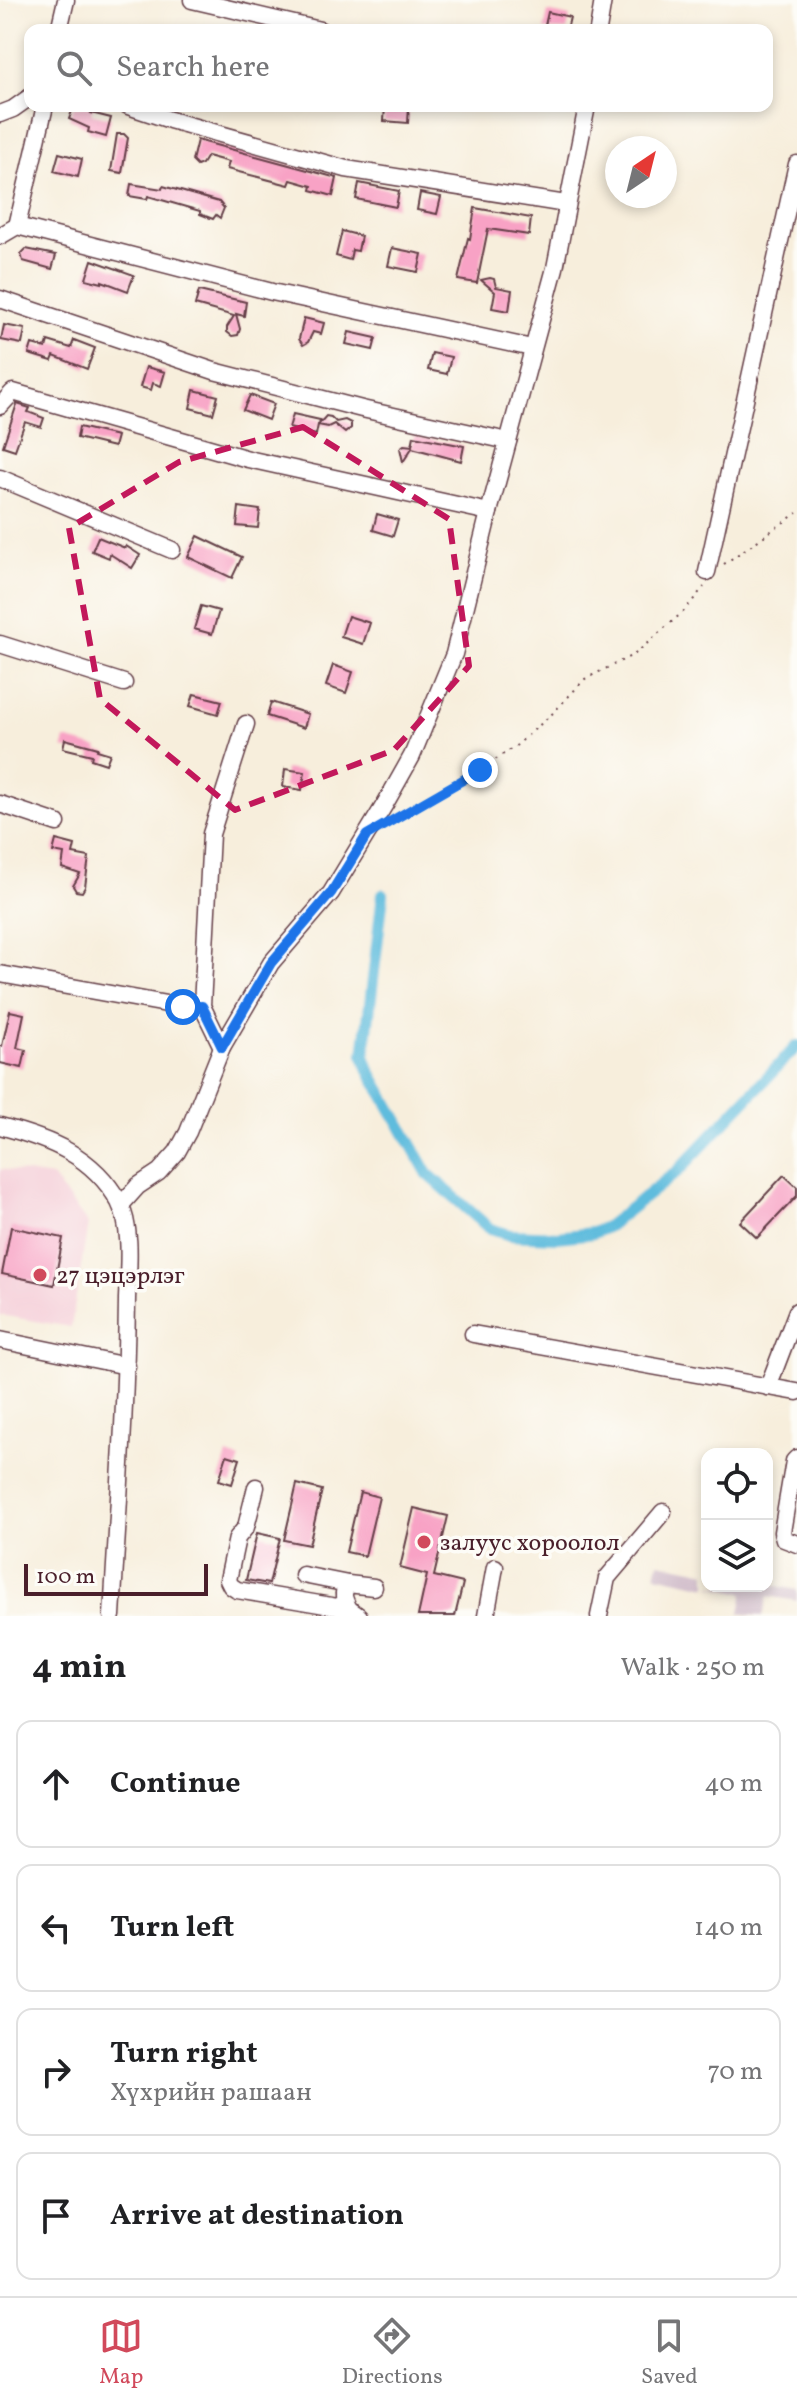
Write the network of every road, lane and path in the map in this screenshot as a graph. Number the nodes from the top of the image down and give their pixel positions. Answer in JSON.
{"nodes":[{"id":1,"x":66,"y":0,"type":"edge"},
{"id":2,"x":192,"y":0,"type":"edge"},
{"id":3,"x":603,"y":0,"type":"edge"},
{"id":4,"x":60,"y":24,"type":"edge"},
{"id":5,"x":294,"y":24,"type":"edge"},
{"id":6,"x":599,"y":24,"type":"edge"},
{"id":7,"x":24,"y":101,"type":"edge"},
{"id":8,"x":44,"y":112,"type":"edge"},
{"id":9,"x":146,"y":112,"type":"edge"},
{"id":10,"x":586,"y":112,"type":"edge"},
{"id":11,"x":0,"y":114,"type":"edge"},
{"id":12,"x":797,"y":164,"type":"edge"},
{"id":13,"x":566,"y":204,"type":"junction"},
{"id":14,"x":17,"y":226,"type":"junction"},
{"id":15,"x":0,"y":236,"type":"edge"},
{"id":16,"x":0,"y":299,"type":"edge"},
{"id":17,"x":532,"y":348,"type":"junction"},
{"id":18,"x":0,"y":406,"type":"edge"},
{"id":19,"x":508,"y":441,"type":"junction"},
{"id":20,"x":0,"y":478,"type":"edge"},
{"id":21,"x":489,"y":512,"type":"junction"},
{"id":22,"x":797,"y":513,"type":"edge"},
{"id":23,"x":172,"y":550,"type":"dead end"},
{"id":24,"x":713,"y":572,"type":"junction"},
{"id":25,"x":0,"y":644,"type":"edge"},
{"id":26,"x":124,"y":683,"type":"dead end"},
{"id":27,"x":246,"y":724,"type":"dead end"},
{"id":28,"x":0,"y":804,"type":"edge"},
{"id":29,"x":392,"y":820,"type":"dead end"},
{"id":30,"x":57,"y":823,"type":"dead end"},
{"id":31,"x":0,"y":974,"type":"edge"},
{"id":32,"x":202,"y":1006,"type":"junction"},
{"id":33,"x":222,"y":1047,"type":"junction"},
{"id":34,"x":0,"y":1126,"type":"edge"},
{"id":35,"x":121,"y":1205,"type":"junction"},
{"id":36,"x":797,"y":1311,"type":"edge"},
{"id":37,"x":473,"y":1334,"type":"dead end"},
{"id":38,"x":0,"y":1340,"type":"edge"},
{"id":39,"x":127,"y":1366,"type":"junction"},
{"id":40,"x":768,"y":1387,"type":"junction"},
{"id":41,"x":797,"y":1392,"type":"edge"},
{"id":42,"x":797,"y":1458,"type":"edge"},
{"id":43,"x":256,"y":1487,"type":"dead end"},
{"id":44,"x":663,"y":1512,"type":"dead end"},
{"id":45,"x":797,"y":1544,"type":"edge"},
{"id":46,"x":495,"y":1567,"type":"dead end"},
{"id":47,"x":303,"y":1575,"type":"dead end"},
{"id":48,"x":348,"y":1584,"type":"junction"},
{"id":49,"x":374,"y":1587,"type":"dead end"},
{"id":50,"x":354,"y":1612,"type":"edge"},
{"id":51,"x":112,"y":1616,"type":"edge"},
{"id":52,"x":486,"y":1616,"type":"edge"},
{"id":53,"x":599,"y":1616,"type":"edge"}],
"edges":[{"from":1,"to":4,"type":"street"},
{"from":2,"to":5,"type":"street"},
{"from":3,"to":6,"type":"street"},
{"from":7,"to":11,"type":"street"},
{"from":8,"to":14,"type":"street"},
{"from":9,"to":13,"type":"street"},
{"from":10,"to":13,"type":"street"},
{"from":12,"to":24,"type":"street"},
{"from":13,"to":17,"type":"street"},
{"from":14,"to":15,"type":"street"},
{"from":14,"to":17,"type":"street"},
{"from":16,"to":19,"type":"street"},
{"from":17,"to":19,"type":"street"},
{"from":18,"to":21,"type":"street"},
{"from":19,"to":21,"type":"street"},
{"from":20,"to":23,"type":"street"},
{"from":21,"to":33,"type":"street"},
{"from":22,"to":24,"type":"path"},
{"from":24,"to":29,"type":"path"},
{"from":25,"to":26,"type":"street"},
{"from":27,"to":32,"type":"street"},
{"from":28,"to":30,"type":"street"},
{"from":31,"to":32,"type":"street"},
{"from":32,"to":33,"type":"street"},
{"from":33,"to":35,"type":"street"},
{"from":34,"to":35,"type":"street"},
{"from":35,"to":39,"type":"street"},
{"from":36,"to":40,"type":"street"},
{"from":37,"to":40,"type":"street"},
{"from":38,"to":39,"type":"street"},
{"from":39,"to":51,"type":"street"},
{"from":40,"to":41,"type":"street"},
{"from":42,"to":45,"type":"street"},
{"from":43,"to":50,"type":"street"},
{"from":44,"to":53,"type":"street"},
{"from":46,"to":52,"type":"street"},
{"from":47,"to":48,"type":"street"},
{"from":48,"to":49,"type":"street"},
{"from":48,"to":50,"type":"street"}]}
